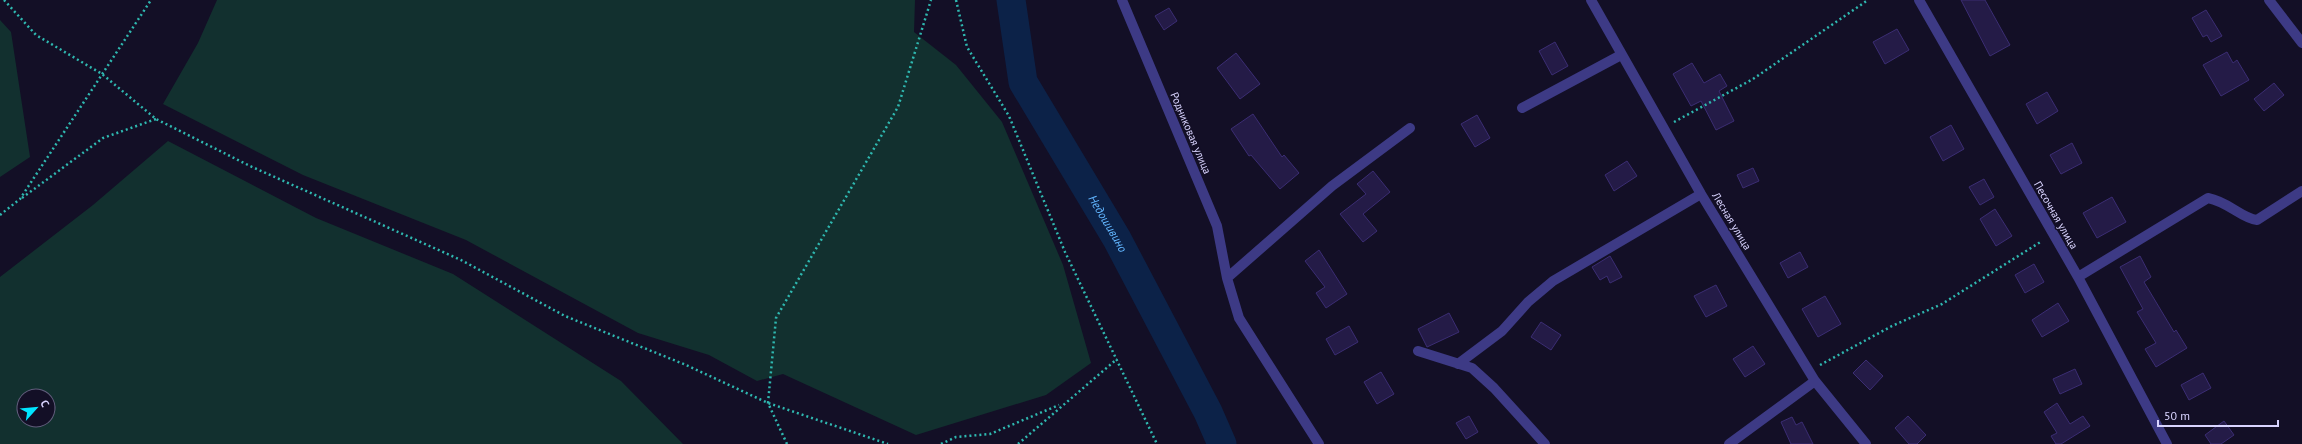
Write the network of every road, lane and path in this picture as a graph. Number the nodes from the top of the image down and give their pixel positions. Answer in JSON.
{"nodes":[{"id":1,"x":4,"y":0,"type":"edge"},
{"id":2,"x":151,"y":0,"type":"edge"},
{"id":3,"x":931,"y":0,"type":"edge"},
{"id":4,"x":956,"y":0,"type":"edge"},
{"id":5,"x":1122,"y":0,"type":"edge"},
{"id":6,"x":1591,"y":0,"type":"edge"},
{"id":7,"x":1868,"y":0,"type":"edge"},
{"id":8,"x":1919,"y":0,"type":"edge"},
{"id":9,"x":2269,"y":0,"type":"edge"},
{"id":10,"x":2302,"y":43,"type":"edge"},
{"id":11,"x":1621,"y":55,"type":"junction"},
{"id":12,"x":102,"y":74,"type":"junction"},
{"id":13,"x":1522,"y":108,"type":"dead end"},
{"id":14,"x":156,"y":119,"type":"junction"},
{"id":15,"x":1410,"y":128,"type":"dead end"},
{"id":16,"x":1663,"y":128,"type":"junction"},
{"id":17,"x":2302,"y":191,"type":"edge"},
{"id":18,"x":1701,"y":194,"type":"junction"},
{"id":19,"x":20,"y":199,"type":"junction"},
{"id":20,"x":0,"y":215,"type":"edge"},
{"id":21,"x":2053,"y":234,"type":"junction"},
{"id":22,"x":2078,"y":277,"type":"junction"},
{"id":23,"x":1226,"y":278,"type":"junction"},
{"id":24,"x":1418,"y":351,"type":"dead end"},
{"id":25,"x":1117,"y":359,"type":"junction"},
{"id":26,"x":1458,"y":364,"type":"junction"},
{"id":27,"x":1809,"y":371,"type":"junction"},
{"id":28,"x":1815,"y":381,"type":"junction"},
{"id":29,"x":768,"y":403,"type":"junction"},
{"id":30,"x":1063,"y":404,"type":"junction"},
{"id":31,"x":787,"y":444,"type":"edge"},
{"id":32,"x":888,"y":444,"type":"edge"},
{"id":33,"x":941,"y":444,"type":"edge"},
{"id":34,"x":1018,"y":444,"type":"edge"},
{"id":35,"x":1157,"y":444,"type":"edge"},
{"id":36,"x":1319,"y":444,"type":"edge"},
{"id":37,"x":1545,"y":444,"type":"edge"},
{"id":38,"x":1729,"y":444,"type":"edge"},
{"id":39,"x":1866,"y":444,"type":"edge"},
{"id":40,"x":2167,"y":444,"type":"edge"}],
"edges":[{"from":1,"to":12,"type":"path"},
{"from":2,"to":12,"type":"path"},
{"from":3,"to":29,"type":"path"},
{"from":4,"to":25,"type":"path"},
{"from":5,"to":23,"type":"street","name":"Родниковая улица"},
{"from":6,"to":11,"type":"street","name":"Лесная улица"},
{"from":7,"to":16,"type":"path"},
{"from":8,"to":21,"type":"street","name":"Песочная улица"},
{"from":9,"to":10,"type":"street"},
{"from":11,"to":13,"type":"street"},
{"from":11,"to":16,"type":"street","name":"Лесная улица"},
{"from":12,"to":14,"type":"path"},
{"from":12,"to":19,"type":"path"},
{"from":14,"to":19,"type":"path"},
{"from":14,"to":29,"type":"path"},
{"from":15,"to":23,"type":"street"},
{"from":16,"to":18,"type":"street","name":"Лесная улица"},
{"from":17,"to":22,"type":"street"},
{"from":18,"to":26,"type":"street"},
{"from":18,"to":27,"type":"street","name":"Лесная улица"},
{"from":19,"to":20,"type":"path"},
{"from":21,"to":22,"type":"street","name":"Песочная улица"},
{"from":21,"to":27,"type":"path"},
{"from":22,"to":40,"type":"street","name":"Песочная улица"},
{"from":23,"to":36,"type":"street","name":"Родниковая улица"},
{"from":24,"to":26,"type":"street"},
{"from":25,"to":30,"type":"path"},
{"from":25,"to":35,"type":"path"},
{"from":26,"to":37,"type":"street"},
{"from":27,"to":28,"type":"street","name":"Лесная улица"},
{"from":28,"to":38,"type":"street"},
{"from":28,"to":39,"type":"street","name":"Лесная улица"},
{"from":29,"to":31,"type":"path"},
{"from":29,"to":32,"type":"path"},
{"from":30,"to":33,"type":"path"},
{"from":30,"to":34,"type":"path"}]}
